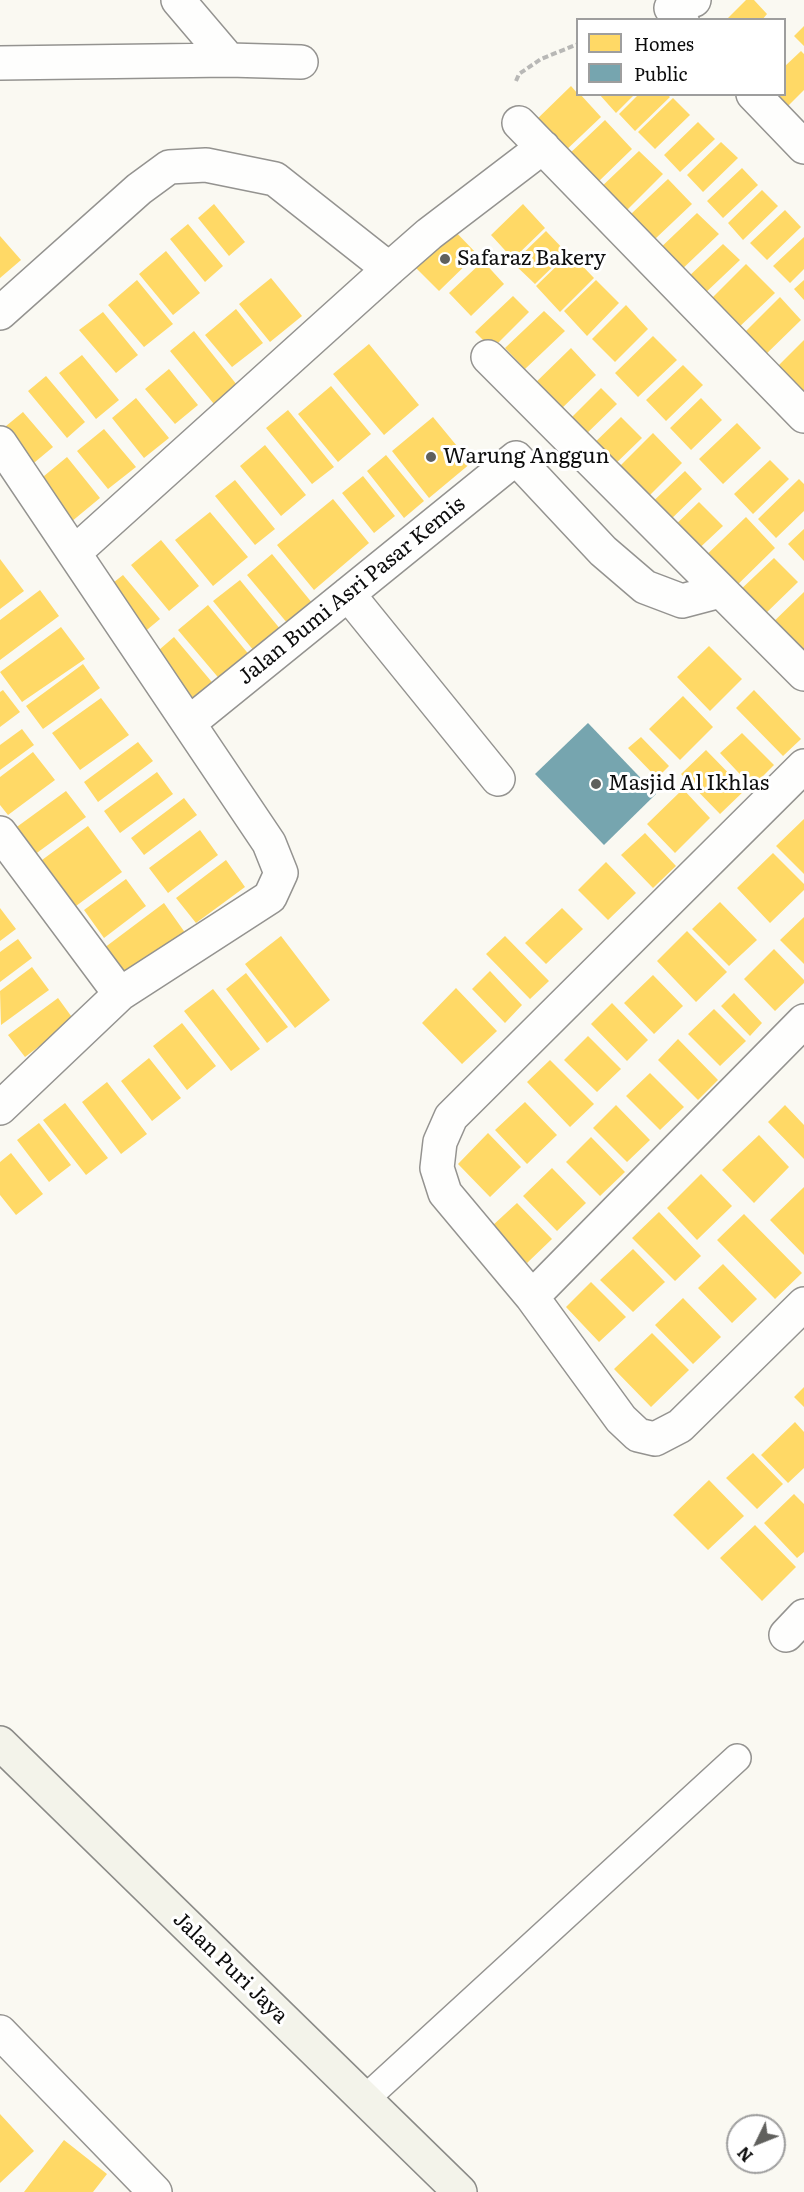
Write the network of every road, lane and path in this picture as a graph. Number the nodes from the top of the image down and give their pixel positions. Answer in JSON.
{"nodes":[{"id":1,"x":178,"y":0,"type":"edge"},
{"id":2,"x":694,"y":0,"type":"edge"},
{"id":3,"x":680,"y":18,"type":"edge"},
{"id":4,"x":576,"y":45,"type":"edge"},
{"id":5,"x":230,"y":60,"type":"junction"},
{"id":6,"x":301,"y":62,"type":"dead end"},
{"id":7,"x":0,"y":63,"type":"edge"},
{"id":8,"x":755,"y":96,"type":"edge"},
{"id":9,"x":519,"y":123,"type":"joint"},
{"id":10,"x":543,"y":147,"type":"junction"},
{"id":11,"x":804,"y":147,"type":"edge"},
{"id":12,"x":389,"y":269,"type":"junction"},
{"id":13,"x":0,"y":314,"type":"edge"},
{"id":14,"x":488,"y":357,"type":"dead end"},
{"id":15,"x":804,"y":416,"type":"edge"},
{"id":16,"x":0,"y":443,"type":"edge"},
{"id":17,"x":74,"y":553,"type":"junction"},
{"id":18,"x":720,"y":591,"type":"junction"},
{"id":19,"x":348,"y":594,"type":"junction"},
{"id":20,"x":804,"y":674,"type":"edge"},
{"id":21,"x":189,"y":723,"type":"junction"},
{"id":22,"x":804,"y":766,"type":"edge"},
{"id":23,"x":498,"y":779,"type":"dead end"},
{"id":24,"x":0,"y":833,"type":"edge"},
{"id":25,"x":120,"y":994,"type":"junction"},
{"id":26,"x":804,"y":1021,"type":"edge"},
{"id":27,"x":0,"y":1108,"type":"edge"},
{"id":28,"x":532,"y":1297,"type":"junction"},
{"id":29,"x":804,"y":1304,"type":"edge"},
{"id":30,"x":0,"y":1743,"type":"edge"},
{"id":31,"x":737,"y":1758,"type":"dead end"},
{"id":32,"x":0,"y":2032,"type":"edge"},
{"id":33,"x":364,"y":2100,"type":"junction"},
{"id":34,"x":155,"y":2192,"type":"edge"},
{"id":35,"x":460,"y":2192,"type":"edge"}],
"edges":[{"from":1,"to":5,"type":"street"},
{"from":2,"to":3,"type":"street"},
{"from":4,"to":9,"type":"path"},
{"from":5,"to":6,"type":"street"},
{"from":5,"to":7,"type":"street"},
{"from":8,"to":11,"type":"street"},
{"from":9,"to":10,"type":"street"},
{"from":10,"to":12,"type":"street"},
{"from":10,"to":15,"type":"street"},
{"from":12,"to":13,"type":"street"},
{"from":12,"to":17,"type":"street"},
{"from":14,"to":18,"type":"street"},
{"from":16,"to":17,"type":"street"},
{"from":17,"to":21,"type":"street"},
{"from":18,"to":19,"type":"street","name":"Jalan Bumi Asri Pasar Kemis"},
{"from":18,"to":20,"type":"street"},
{"from":19,"to":21,"type":"street","name":"Jalan Bumi Asri Pasar Kemis"},
{"from":19,"to":23,"type":"street"},
{"from":21,"to":25,"type":"street"},
{"from":22,"to":28,"type":"street"},
{"from":24,"to":25,"type":"street"},
{"from":25,"to":27,"type":"street"},
{"from":26,"to":28,"type":"street"},
{"from":28,"to":29,"type":"street"},
{"from":30,"to":33,"type":"street","name":"Jalan Puri Jaya"},
{"from":31,"to":33,"type":"lane"},
{"from":32,"to":34,"type":"street"},
{"from":33,"to":35,"type":"street","name":"Jalan Puri Jaya"}]}
